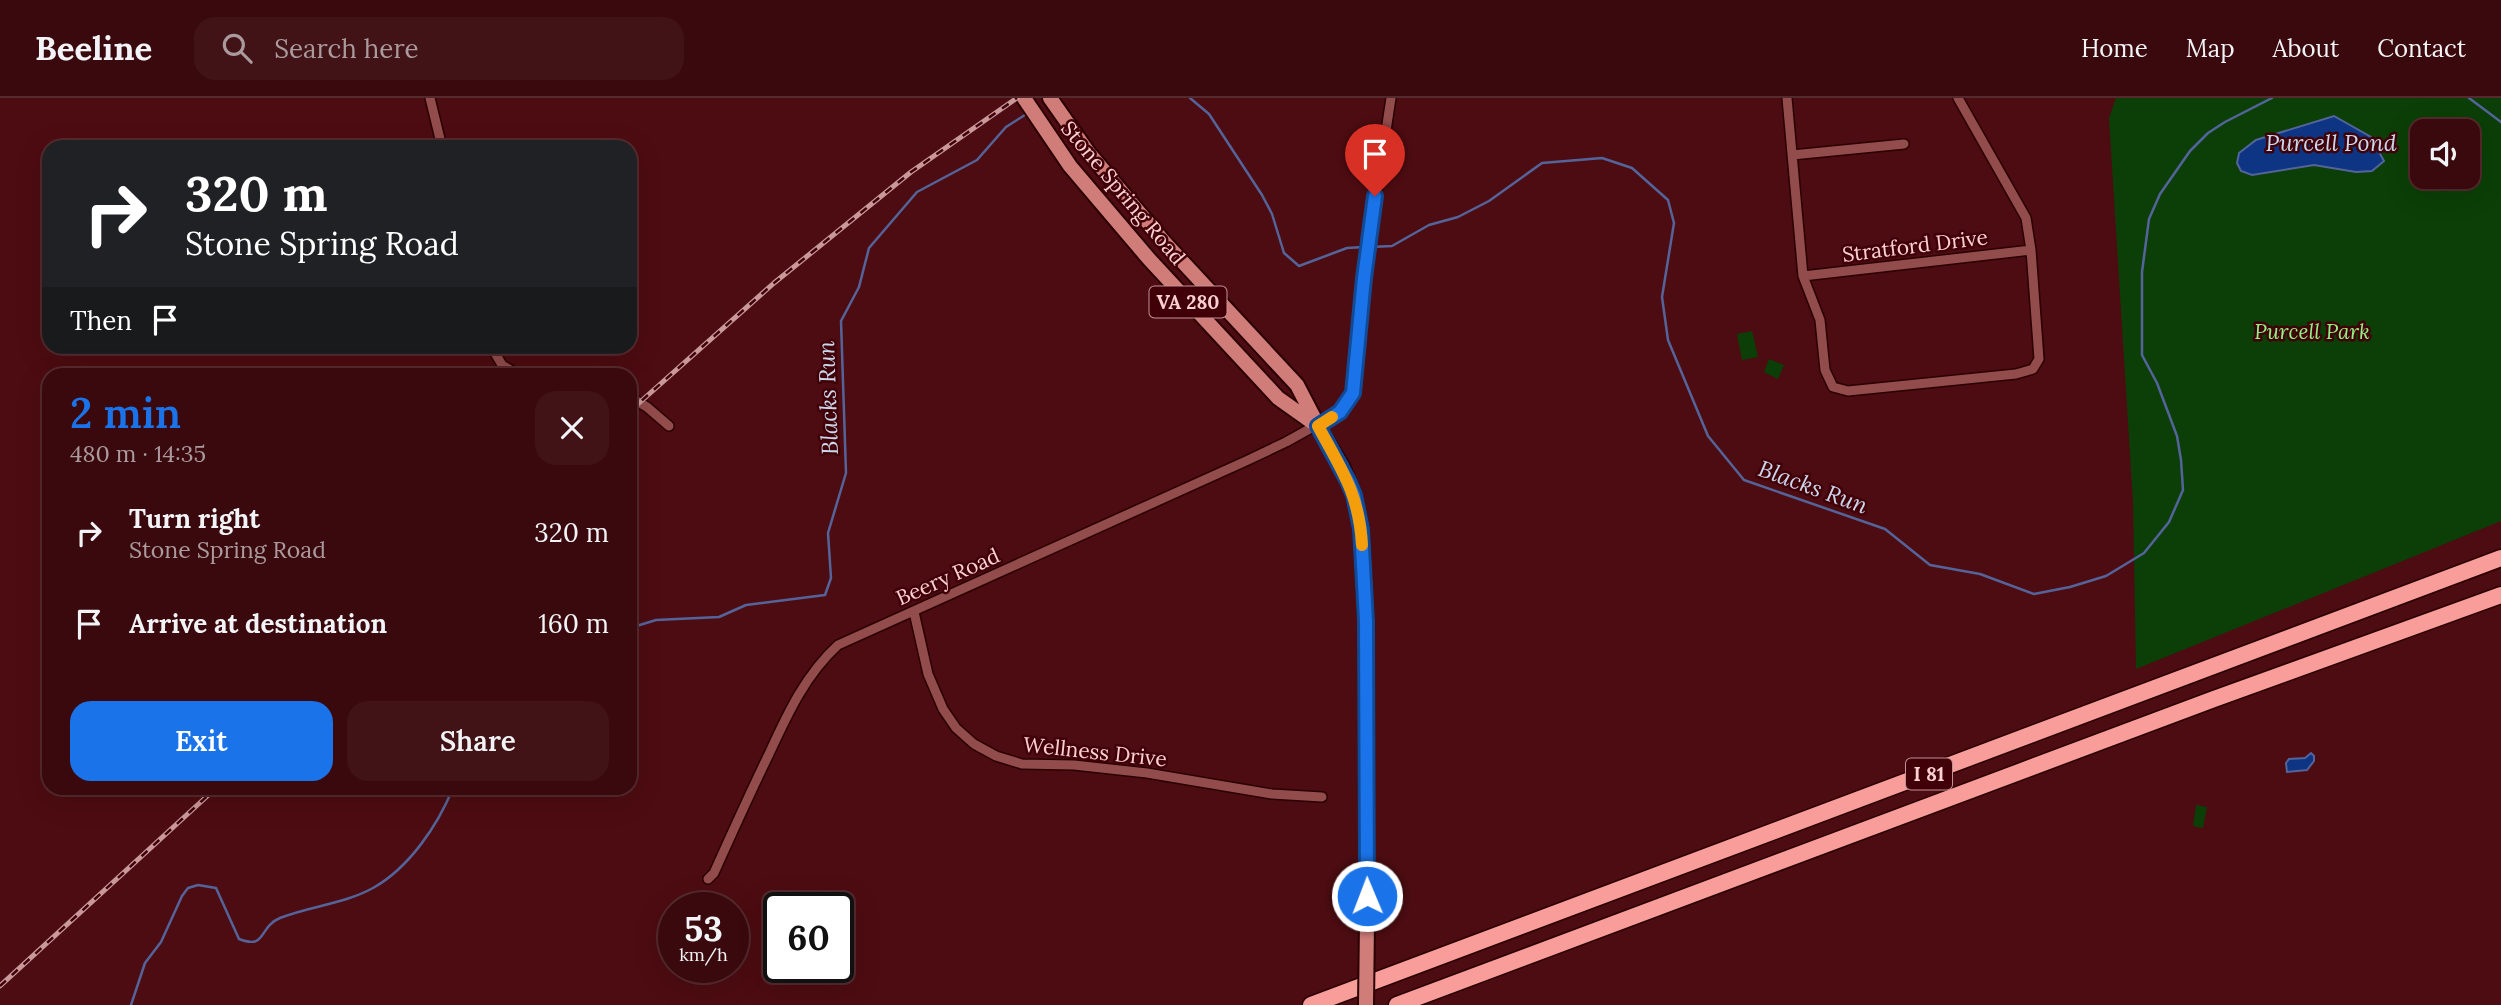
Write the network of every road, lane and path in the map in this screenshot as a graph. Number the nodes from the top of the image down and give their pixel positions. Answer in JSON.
{"nodes":[{"id":1,"x":430,"y":98,"type":"edge"},
{"id":2,"x":1024,"y":98,"type":"edge"},
{"id":3,"x":1050,"y":98,"type":"edge"},
{"id":4,"x":1391,"y":98,"type":"edge"},
{"id":5,"x":1787,"y":98,"type":"edge"},
{"id":6,"x":1958,"y":98,"type":"edge"},
{"id":7,"x":440,"y":140,"type":"edge"},
{"id":8,"x":1904,"y":144,"type":"dead end"},
{"id":9,"x":1792,"y":155,"type":"junction"},
{"id":10,"x":2031,"y":250,"type":"junction"},
{"id":11,"x":1802,"y":276,"type":"junction"},
{"id":12,"x":496,"y":354,"type":"edge"},
{"id":13,"x":507,"y":368,"type":"edge"},
{"id":14,"x":637,"y":401,"type":"edge"},
{"id":15,"x":668,"y":426,"type":"dead end"},
{"id":16,"x":1318,"y":426,"type":"junction"},
{"id":17,"x":2501,"y":558,"type":"edge"},
{"id":18,"x":2501,"y":595,"type":"edge"},
{"id":19,"x":914,"y":612,"type":"junction"},
{"id":20,"x":1322,"y":797,"type":"dead end"},
{"id":21,"x":708,"y":879,"type":"dead end"},
{"id":22,"x":1311,"y":1005,"type":"edge"},
{"id":23,"x":1366,"y":1005,"type":"edge"},
{"id":24,"x":1397,"y":1005,"type":"edge"}],
"edges":[{"from":1,"to":7,"type":"street"},
{"from":2,"to":16,"type":"main road","name":"Stone Spring Road","number":"VA 280"},
{"from":3,"to":16,"type":"main road","name":"Stone Spring Road","number":"VA 280"},
{"from":4,"to":16,"type":"street"},
{"from":5,"to":9,"type":"street"},
{"from":6,"to":10,"type":"street"},
{"from":8,"to":9,"type":"street"},
{"from":9,"to":11,"type":"street"},
{"from":10,"to":11,"type":"street","name":"Stratford Drive"},
{"from":10,"to":11,"type":"street"},
{"from":12,"to":13,"type":"street"},
{"from":14,"to":15,"type":"street"},
{"from":16,"to":19,"type":"street","name":"Beery Road"},
{"from":16,"to":23,"type":"main road","name":"Stone Spring Road","number":"VA 280","bridge":true},
{"from":17,"to":22,"type":"highway","number":"I 81"},
{"from":18,"to":24,"type":"highway","number":"I 81"},
{"from":19,"to":20,"type":"street","name":"Wellness Drive"},
{"from":19,"to":21,"type":"street","name":"Beery Road"}]}
